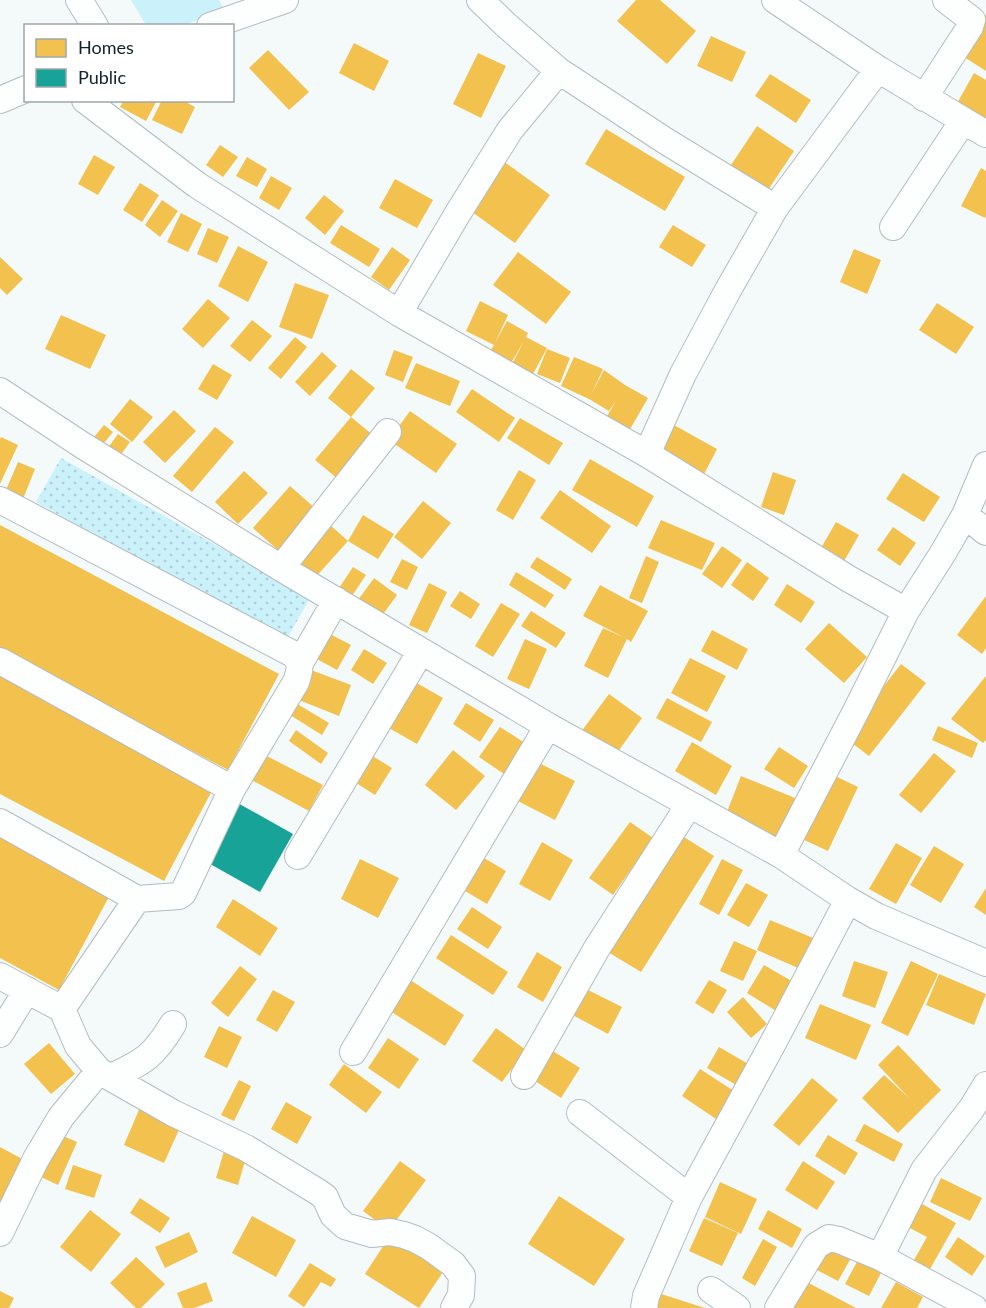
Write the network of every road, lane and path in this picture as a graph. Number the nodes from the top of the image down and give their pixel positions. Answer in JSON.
{"nodes":[{"id":1,"x":79,"y":0,"type":"edge"},
{"id":2,"x":480,"y":0,"type":"edge"},
{"id":3,"x":775,"y":0,"type":"edge"},
{"id":4,"x":946,"y":0,"type":"edge"},
{"id":5,"x":277,"y":1,"type":"edge"},
{"id":6,"x":94,"y":24,"type":"edge"},
{"id":7,"x":215,"y":24,"type":"edge"},
{"id":8,"x":878,"y":69,"type":"junction"},
{"id":9,"x":559,"y":71,"type":"junction"},
{"id":10,"x":24,"y":91,"type":"edge"},
{"id":11,"x":924,"y":98,"type":"junction"},
{"id":12,"x":0,"y":100,"type":"edge"},
{"id":13,"x":88,"y":102,"type":"edge"},
{"id":14,"x":963,"y":121,"type":"junction"},
{"id":15,"x":986,"y":134,"type":"edge"},
{"id":16,"x":776,"y":208,"type":"junction"},
{"id":17,"x":893,"y":227,"type":"dead end"},
{"id":18,"x":399,"y":313,"type":"junction"},
{"id":19,"x":0,"y":391,"type":"edge"},
{"id":20,"x":388,"y":432,"type":"dead end"},
{"id":21,"x":648,"y":454,"type":"junction"},
{"id":22,"x":986,"y":465,"type":"edge"},
{"id":23,"x":0,"y":500,"type":"edge"},
{"id":24,"x":965,"y":515,"type":"junction"},
{"id":25,"x":986,"y":532,"type":"edge"},
{"id":26,"x":280,"y":568,"type":"junction"},
{"id":27,"x":336,"y":600,"type":"junction"},
{"id":28,"x":906,"y":611,"type":"junction"},
{"id":29,"x":421,"y":651,"type":"junction"},
{"id":30,"x":0,"y":661,"type":"edge"},
{"id":31,"x":300,"y":663,"type":"junction"},
{"id":32,"x":548,"y":726,"type":"junction"},
{"id":33,"x":232,"y":789,"type":"junction"},
{"id":34,"x":689,"y":805,"type":"junction"},
{"id":35,"x":0,"y":822,"type":"edge"},
{"id":36,"x":781,"y":855,"type":"junction"},
{"id":37,"x":298,"y":856,"type":"dead end"},
{"id":38,"x":136,"y":899,"type":"junction"},
{"id":39,"x":848,"y":900,"type":"junction"},
{"id":40,"x":986,"y":963,"type":"edge"},
{"id":41,"x":0,"y":976,"type":"edge"},
{"id":42,"x":27,"y":990,"type":"junction"},
{"id":43,"x":62,"y":1009,"type":"junction"},
{"id":44,"x":173,"y":1024,"type":"dead end"},
{"id":45,"x":0,"y":1034,"type":"edge"},
{"id":46,"x":353,"y":1052,"type":"dead end"},
{"id":47,"x":105,"y":1074,"type":"junction"},
{"id":48,"x":524,"y":1076,"type":"dead end"},
{"id":49,"x":986,"y":1085,"type":"edge"},
{"id":50,"x":580,"y":1113,"type":"dead end"},
{"id":51,"x":689,"y":1197,"type":"junction"},
{"id":52,"x":0,"y":1233,"type":"edge"},
{"id":53,"x":880,"y":1257,"type":"junction"},
{"id":54,"x":711,"y":1290,"type":"dead end"},
{"id":55,"x":454,"y":1308,"type":"edge"},
{"id":56,"x":644,"y":1308,"type":"edge"},
{"id":57,"x":736,"y":1308,"type":"edge"},
{"id":58,"x":778,"y":1308,"type":"edge"},
{"id":59,"x":974,"y":1308,"type":"edge"}],
"edges":[{"from":1,"to":6,"type":"street"},
{"from":2,"to":9,"type":"street"},
{"from":3,"to":8,"type":"street"},
{"from":4,"to":11,"type":"street"},
{"from":5,"to":7,"type":"street"},
{"from":8,"to":11,"type":"street"},
{"from":8,"to":16,"type":"street"},
{"from":9,"to":16,"type":"street"},
{"from":9,"to":18,"type":"street"},
{"from":10,"to":12,"type":"street"},
{"from":11,"to":14,"type":"street"},
{"from":13,"to":18,"type":"street"},
{"from":14,"to":15,"type":"street"},
{"from":14,"to":17,"type":"street"},
{"from":16,"to":21,"type":"street"},
{"from":18,"to":21,"type":"street"},
{"from":19,"to":26,"type":"street"},
{"from":20,"to":26,"type":"street"},
{"from":21,"to":28,"type":"street"},
{"from":22,"to":24,"type":"street"},
{"from":23,"to":31,"type":"street"},
{"from":24,"to":25,"type":"street"},
{"from":24,"to":28,"type":"street"},
{"from":26,"to":27,"type":"street"},
{"from":27,"to":29,"type":"street"},
{"from":27,"to":31,"type":"street"},
{"from":28,"to":36,"type":"street"},
{"from":29,"to":32,"type":"street"},
{"from":29,"to":37,"type":"street"},
{"from":30,"to":33,"type":"street"},
{"from":31,"to":33,"type":"street"},
{"from":32,"to":34,"type":"street"},
{"from":32,"to":46,"type":"street"},
{"from":33,"to":38,"type":"street"},
{"from":34,"to":36,"type":"street"},
{"from":34,"to":48,"type":"street"},
{"from":35,"to":38,"type":"street"},
{"from":36,"to":39,"type":"street"},
{"from":38,"to":43,"type":"street"},
{"from":39,"to":40,"type":"street"},
{"from":39,"to":51,"type":"street"},
{"from":41,"to":42,"type":"street"},
{"from":42,"to":43,"type":"street"},
{"from":42,"to":45,"type":"street"},
{"from":43,"to":47,"type":"street"},
{"from":44,"to":47,"type":"street"},
{"from":47,"to":52,"type":"street"},
{"from":47,"to":55,"type":"street"},
{"from":49,"to":53,"type":"street"},
{"from":50,"to":51,"type":"street"},
{"from":51,"to":56,"type":"street"},
{"from":53,"to":58,"type":"street"},
{"from":53,"to":59,"type":"street"},
{"from":54,"to":57,"type":"street"}]}
